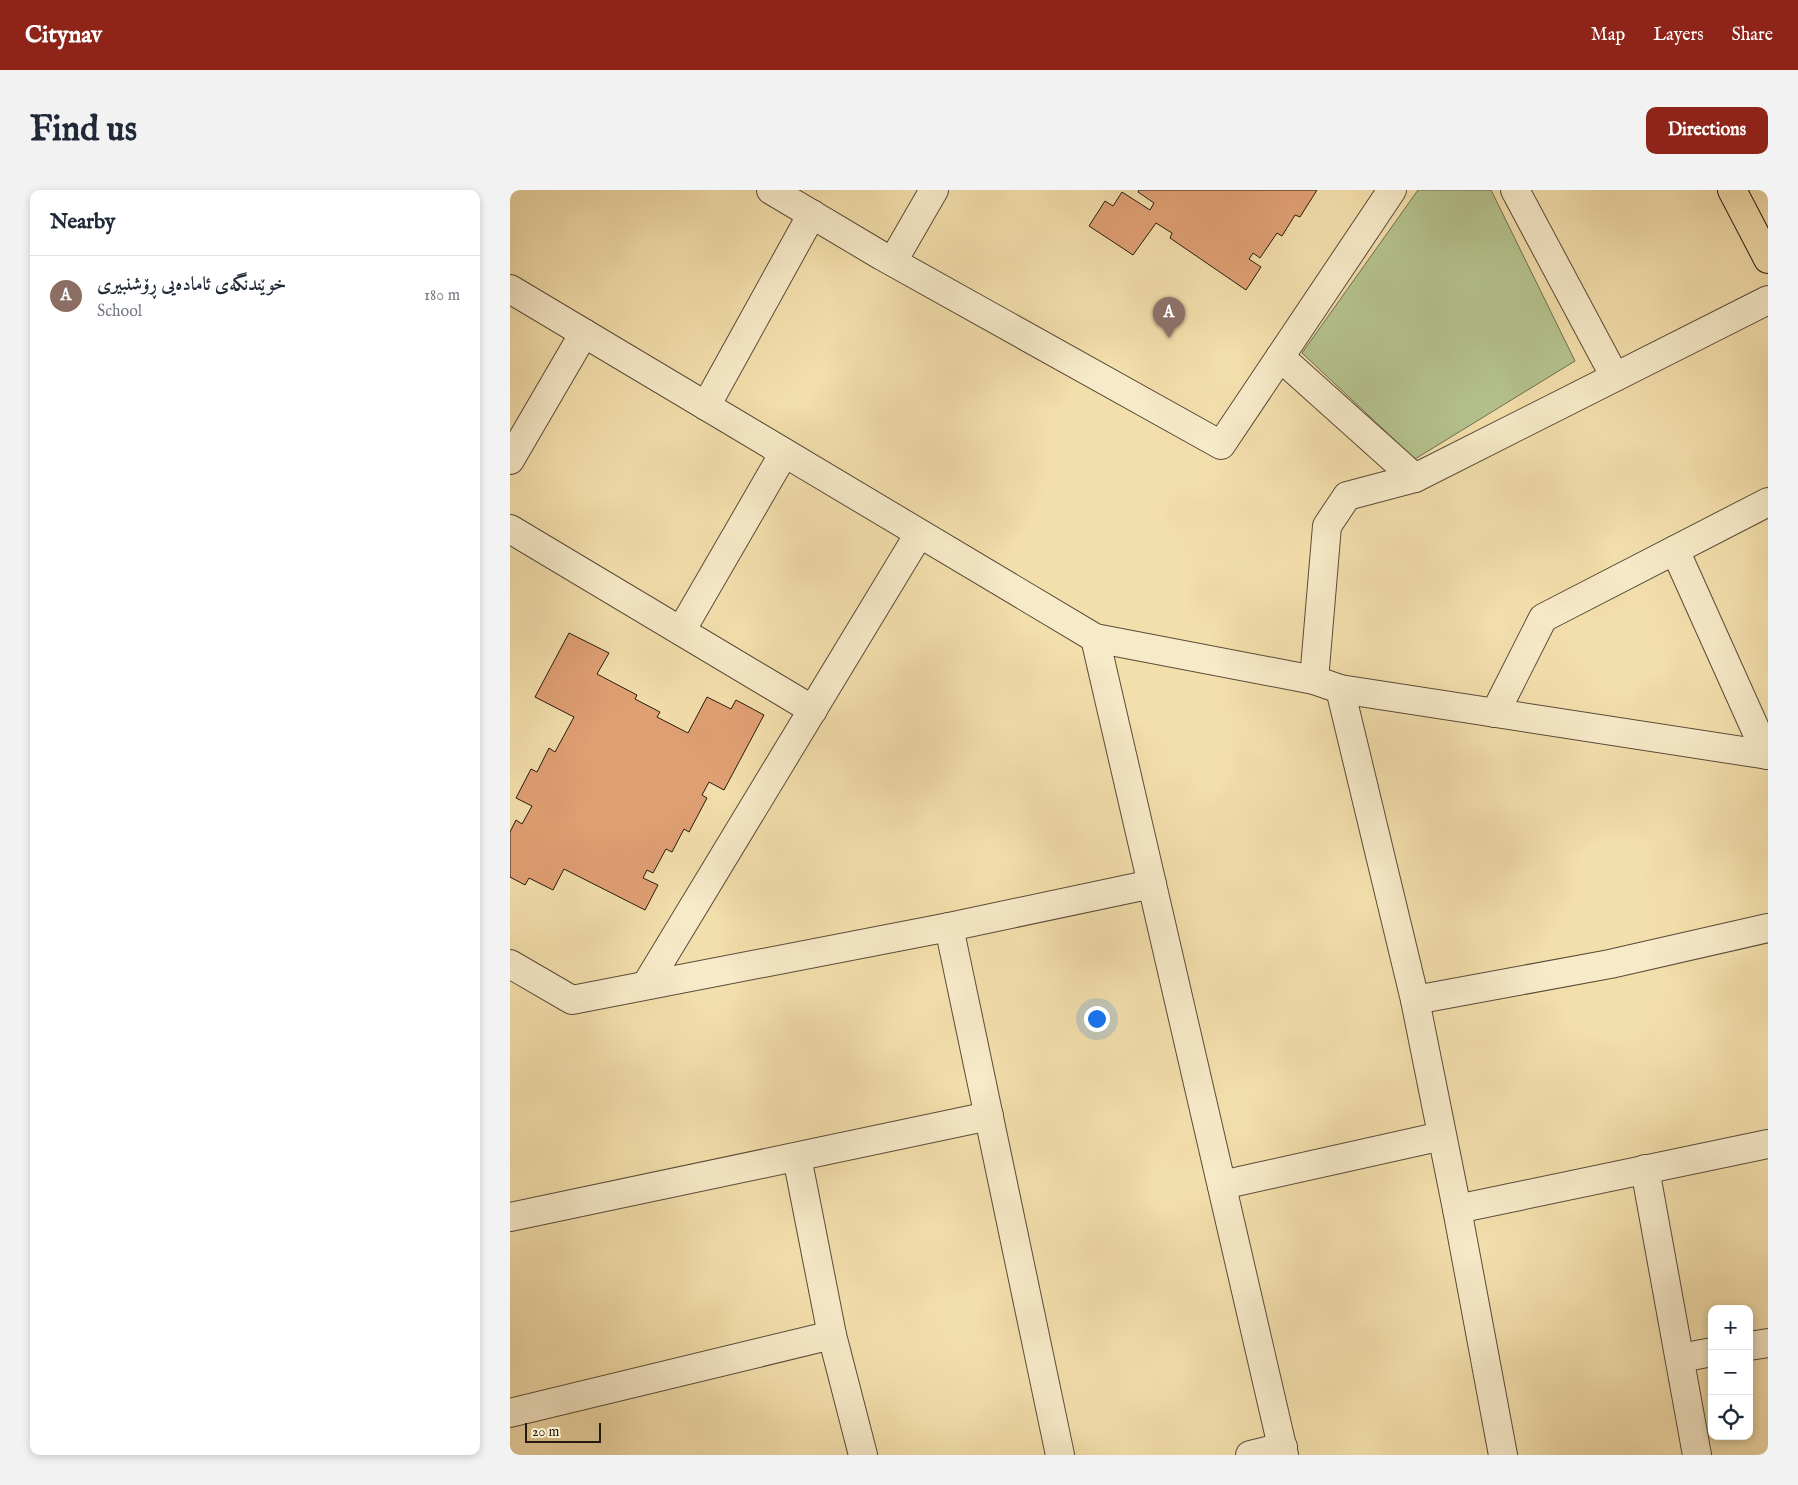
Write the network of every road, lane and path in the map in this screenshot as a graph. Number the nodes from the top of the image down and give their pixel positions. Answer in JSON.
{"nodes":[{"id":1,"x":772,"y":190,"type":"edge"},
{"id":2,"x":934,"y":190,"type":"edge"},
{"id":3,"x":1392,"y":190,"type":"edge"},
{"id":4,"x":1515,"y":190,"type":"edge"},
{"id":5,"x":1732,"y":190,"type":"edge"},
{"id":6,"x":812,"y":214,"type":"junction"},
{"id":7,"x":1768,"y":259,"type":"edge"},
{"id":8,"x":893,"y":261,"type":"junction"},
{"id":9,"x":510,"y":288,"type":"edge"},
{"id":10,"x":1768,"y":300,"type":"edge"},
{"id":11,"x":584,"y":333,"type":"junction"},
{"id":12,"x":1280,"y":357,"type":"junction"},
{"id":13,"x":1615,"y":377,"type":"junction"},
{"id":14,"x":706,"y":406,"type":"junction"},
{"id":15,"x":784,"y":453,"type":"junction"},
{"id":16,"x":510,"y":460,"type":"edge"},
{"id":17,"x":1415,"y":478,"type":"junction"},
{"id":18,"x":1768,"y":502,"type":"edge"},
{"id":19,"x":510,"y":530,"type":"edge"},
{"id":20,"x":919,"y":534,"type":"junction"},
{"id":21,"x":1675,"y":550,"type":"junction"},
{"id":22,"x":681,"y":631,"type":"junction"},
{"id":23,"x":1095,"y":638,"type":"junction"},
{"id":24,"x":1314,"y":680,"type":"junction"},
{"id":25,"x":1340,"y":689,"type":"junction"},
{"id":26,"x":813,"y":710,"type":"junction"},
{"id":27,"x":1494,"y":714,"type":"junction"},
{"id":28,"x":1767,"y":755,"type":"edge"},
{"id":29,"x":1152,"y":884,"type":"junction"},
{"id":30,"x":949,"y":927,"type":"junction"},
{"id":31,"x":1768,"y":928,"type":"edge"},
{"id":32,"x":510,"y":964,"type":"edge"},
{"id":33,"x":646,"y":985,"type":"junction"},
{"id":34,"x":1415,"y":1000,"type":"junction"},
{"id":35,"x":989,"y":1116,"type":"junction"},
{"id":36,"x":1442,"y":1136,"type":"junction"},
{"id":37,"x":1768,"y":1144,"type":"edge"},
{"id":38,"x":797,"y":1156,"type":"junction"},
{"id":39,"x":1645,"y":1170,"type":"junction"},
{"id":40,"x":1222,"y":1186,"type":"junction"},
{"id":41,"x":510,"y":1198,"type":"edge"},
{"id":42,"x":1457,"y":1209,"type":"junction"},
{"id":43,"x":522,"y":1214,"type":"edge"},
{"id":44,"x":832,"y":1335,"type":"junction"},
{"id":45,"x":1768,"y":1343,"type":"edge"},
{"id":46,"x":1753,"y":1345,"type":"edge"},
{"id":47,"x":1708,"y":1353,"type":"edge"},
{"id":48,"x":1681,"y":1358,"type":"junction"},
{"id":49,"x":510,"y":1413,"type":"edge"},
{"id":50,"x":1283,"y":1451,"type":"edge"},
{"id":51,"x":863,"y":1455,"type":"edge"},
{"id":52,"x":1060,"y":1455,"type":"edge"},
{"id":53,"x":1250,"y":1455,"type":"edge"},
{"id":54,"x":1502,"y":1455,"type":"edge"},
{"id":55,"x":1697,"y":1455,"type":"edge"}],
"edges":[{"from":1,"to":6,"type":"street"},
{"from":2,"to":8,"type":"street"},
{"from":3,"to":12,"type":"street"},
{"from":4,"to":13,"type":"street"},
{"from":5,"to":7,"type":"main road"},
{"from":6,"to":8,"type":"street"},
{"from":6,"to":14,"type":"street"},
{"from":8,"to":12,"type":"street"},
{"from":9,"to":11,"type":"street"},
{"from":10,"to":13,"type":"street"},
{"from":11,"to":14,"type":"street"},
{"from":11,"to":16,"type":"street"},
{"from":12,"to":17,"type":"street"},
{"from":13,"to":17,"type":"street"},
{"from":14,"to":15,"type":"street"},
{"from":15,"to":20,"type":"street"},
{"from":15,"to":22,"type":"street"},
{"from":17,"to":24,"type":"street"},
{"from":18,"to":21,"type":"street"},
{"from":19,"to":22,"type":"street"},
{"from":20,"to":23,"type":"street"},
{"from":20,"to":26,"type":"street"},
{"from":21,"to":27,"type":"street"},
{"from":21,"to":28,"type":"street"},
{"from":22,"to":26,"type":"street"},
{"from":23,"to":24,"type":"street"},
{"from":23,"to":29,"type":"street"},
{"from":24,"to":25,"type":"street"},
{"from":25,"to":27,"type":"street"},
{"from":25,"to":34,"type":"street"},
{"from":26,"to":33,"type":"street"},
{"from":27,"to":28,"type":"street"},
{"from":29,"to":30,"type":"street"},
{"from":29,"to":40,"type":"street"},
{"from":30,"to":33,"type":"street"},
{"from":30,"to":35,"type":"street"},
{"from":31,"to":34,"type":"street"},
{"from":32,"to":33,"type":"street"},
{"from":34,"to":36,"type":"street"},
{"from":35,"to":38,"type":"street"},
{"from":35,"to":52,"type":"street"},
{"from":36,"to":40,"type":"street"},
{"from":36,"to":42,"type":"street"},
{"from":37,"to":39,"type":"street"},
{"from":38,"to":43,"type":"street"},
{"from":38,"to":44,"type":"street"},
{"from":39,"to":42,"type":"street"},
{"from":39,"to":48,"type":"street"},
{"from":40,"to":50,"type":"street"},
{"from":41,"to":43,"type":"street"},
{"from":42,"to":54,"type":"street"},
{"from":44,"to":49,"type":"street"},
{"from":44,"to":51,"type":"street"},
{"from":45,"to":46,"type":"street"},
{"from":47,"to":48,"type":"street"},
{"from":48,"to":55,"type":"street"},
{"from":50,"to":53,"type":"street"}]}
